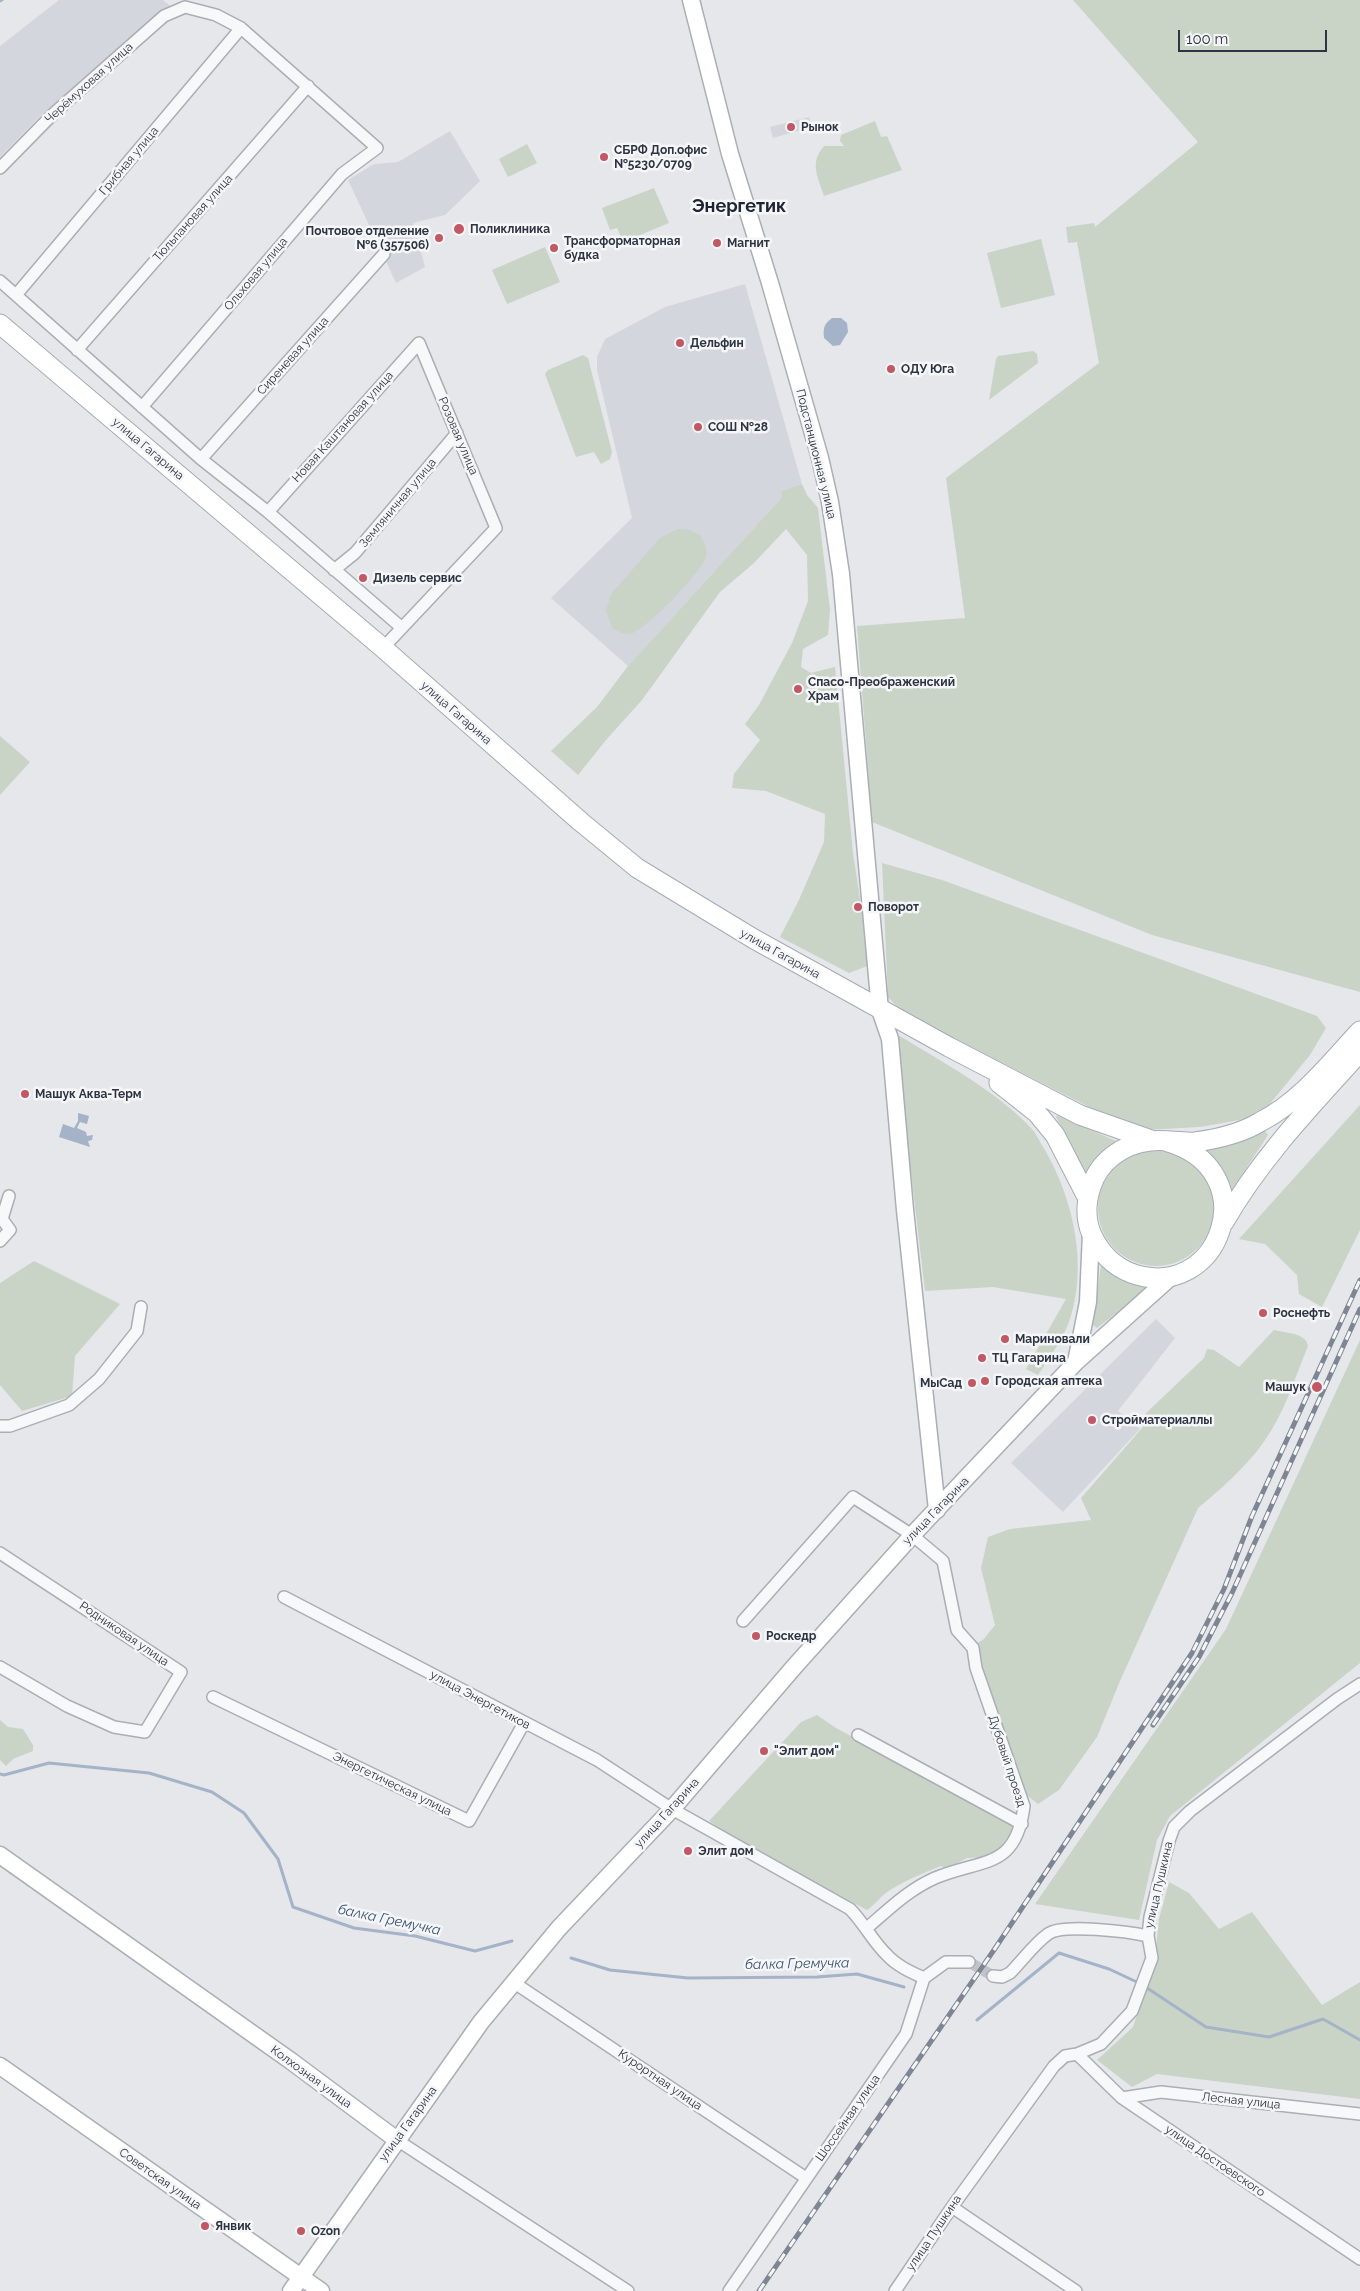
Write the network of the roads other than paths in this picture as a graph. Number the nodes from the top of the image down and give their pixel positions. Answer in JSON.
{"nodes":[{"id":1,"x":691,"y":0,"type":"edge"},
{"id":2,"x":242,"y":28,"type":"junction"},
{"id":3,"x":308,"y":86,"type":"junction"},
{"id":4,"x":0,"y":168,"type":"edge"},
{"id":5,"x":384,"y":254,"type":"dead end"},
{"id":6,"x":0,"y":281,"type":"edge"},
{"id":7,"x":16,"y":295,"type":"junction"},
{"id":8,"x":0,"y":324,"type":"edge"},
{"id":9,"x":419,"y":343,"type":"joint"},
{"id":10,"x":77,"y":350,"type":"junction"},
{"id":11,"x":142,"y":407,"type":"junction"},
{"id":12,"x":457,"y":433,"type":"junction"},
{"id":13,"x":201,"y":459,"type":"junction"},
{"id":14,"x":268,"y":512,"type":"junction"},
{"id":15,"x":334,"y":570,"type":"junction"},
{"id":16,"x":402,"y":628,"type":"junction"},
{"id":17,"x":383,"y":648,"type":"junction"},
{"id":18,"x":880,"y":1010,"type":"junction"},
{"id":19,"x":1360,"y":1031,"type":"edge"},
{"id":20,"x":949,"y":1047,"type":"junction"},
{"id":21,"x":1360,"y":1052,"type":"edge"},
{"id":22,"x":1158,"y":1141,"type":"junction"},
{"id":23,"x":9,"y":1196,"type":"dead end"},
{"id":24,"x":1087,"y":1197,"type":"junction"},
{"id":25,"x":1222,"y":1226,"type":"junction"},
{"id":26,"x":1091,"y":1233,"type":"junction"},
{"id":27,"x":0,"y":1241,"type":"edge"},
{"id":28,"x":1174,"y":1275,"type":"junction"},
{"id":29,"x":141,"y":1307,"type":"dead end"},
{"id":30,"x":1076,"y":1362,"type":"junction"},
{"id":31,"x":0,"y":1426,"type":"edge"},
{"id":32,"x":937,"y":1510,"type":"junction"},
{"id":33,"x":912,"y":1535,"type":"junction"},
{"id":34,"x":0,"y":1553,"type":"edge"},
{"id":35,"x":284,"y":1597,"type":"dead end"},
{"id":36,"x":743,"y":1620,"type":"dead end"},
{"id":37,"x":0,"y":1667,"type":"edge"},
{"id":38,"x":1360,"y":1684,"type":"edge"},
{"id":39,"x":213,"y":1697,"type":"dead end"},
{"id":40,"x":524,"y":1723,"type":"junction"},
{"id":41,"x":858,"y":1735,"type":"dead end"},
{"id":42,"x":672,"y":1809,"type":"junction"},
{"id":43,"x":1022,"y":1824,"type":"junction"},
{"id":44,"x":0,"y":1855,"type":"edge"},
{"id":45,"x":867,"y":1928,"type":"junction"},
{"id":46,"x":1148,"y":1936,"type":"junction"},
{"id":47,"x":969,"y":1962,"type":"tunnel mouth"},
{"id":48,"x":993,"y":1976,"type":"dead end"},
{"id":49,"x":924,"y":1978,"type":"junction"},
{"id":50,"x":513,"y":1982,"type":"junction"},
{"id":51,"x":1077,"y":2054,"type":"junction"},
{"id":52,"x":0,"y":2066,"type":"edge"},
{"id":53,"x":1122,"y":2098,"type":"junction"},
{"id":54,"x":1360,"y":2114,"type":"edge"},
{"id":55,"x":397,"y":2140,"type":"junction"},
{"id":56,"x":806,"y":2178,"type":"junction"},
{"id":57,"x":952,"y":2207,"type":"junction"},
{"id":58,"x":1360,"y":2259,"type":"edge"},
{"id":59,"x":302,"y":2277,"type":"junction"},
{"id":60,"x":291,"y":2291,"type":"edge"},
{"id":61,"x":321,"y":2291,"type":"edge"},
{"id":62,"x":628,"y":2291,"type":"edge"},
{"id":63,"x":729,"y":2291,"type":"edge"},
{"id":64,"x":895,"y":2291,"type":"edge"},
{"id":65,"x":1076,"y":2291,"type":"edge"}],
"edges":[{"from":1,"to":18,"type":"street","name":"Подстанционная улица"},
{"from":2,"to":3,"type":"street"},
{"from":2,"to":4,"type":"street","name":"Черёмуховая улица"},
{"from":2,"to":7,"type":"street","name":"Грибная улица"},
{"from":3,"to":10,"type":"street","name":"Тюльпановая улица"},
{"from":3,"to":11,"type":"street","name":"Ольховая улица"},
{"from":5,"to":13,"type":"street","name":"Сиреневая улица"},
{"from":6,"to":7,"type":"street"},
{"from":7,"to":10,"type":"street"},
{"from":8,"to":17,"type":"main road","name":"улица Гагарина"},
{"from":9,"to":12,"type":"street","name":"Розовая улица"},
{"from":9,"to":14,"type":"street","name":"Новая Каштановая улица"},
{"from":10,"to":11,"type":"street"},
{"from":11,"to":13,"type":"street"},
{"from":12,"to":15,"type":"street","name":"Земляничная улица"},
{"from":12,"to":16,"type":"street","name":"Розовая улица"},
{"from":13,"to":14,"type":"street"},
{"from":14,"to":15,"type":"street"},
{"from":15,"to":16,"type":"street"},
{"from":16,"to":17,"type":"street"},
{"from":17,"to":18,"type":"main road","name":"улица Гагарина"},
{"from":18,"to":20,"type":"main road","name":"улица Гагарина"},
{"from":18,"to":32,"type":"street","name":"Подстанционная улица"},
{"from":19,"to":22,"type":"main road"},
{"from":20,"to":22,"type":"main road"},
{"from":20,"to":24,"type":"main road"},
{"from":21,"to":25,"type":"main road"},
{"from":22,"to":24,"type":"main road"},
{"from":22,"to":25,"type":"main road"},
{"from":23,"to":27,"type":"street"},
{"from":24,"to":26,"type":"main road"},
{"from":25,"to":28,"type":"main road"},
{"from":26,"to":28,"type":"main road"},
{"from":26,"to":30,"type":"street"},
{"from":28,"to":30,"type":"street","name":"улица Гагарина"},
{"from":29,"to":31,"type":"street"},
{"from":30,"to":32,"type":"street","name":"улица Гагарина"},
{"from":32,"to":33,"type":"street","name":"улица Гагарина"},
{"from":33,"to":36,"type":"street","name":"Дубовый проезд"},
{"from":33,"to":42,"type":"street","name":"улица Гагарина"},
{"from":33,"to":43,"type":"street","name":"Дубовый проезд"},
{"from":34,"to":37,"type":"street","name":"Родниковая улица"},
{"from":35,"to":40,"type":"street","name":"улица Энергетиков"},
{"from":38,"to":46,"type":"street","name":"улица Пушкина"},
{"from":39,"to":40,"type":"street","name":"Энергетическая улица"},
{"from":40,"to":42,"type":"street","name":"улица Энергетиков"},
{"from":41,"to":43,"type":"street","name":"Дубовый проезд"},
{"from":42,"to":45,"type":"street","name":"улица Энергетиков"},
{"from":42,"to":50,"type":"street","name":"улица Гагарина"},
{"from":43,"to":45,"type":"street"},
{"from":44,"to":55,"type":"street","name":"Колхозная улица"},
{"from":45,"to":49,"type":"street","name":"улица Энергетиков"},
{"from":46,"to":48,"type":"street"},
{"from":46,"to":51,"type":"street","name":"улица Пушкина"},
{"from":47,"to":49,"type":"street"},
{"from":49,"to":56,"type":"street","name":"Шоссейная улица"},
{"from":50,"to":55,"type":"street","name":"улица Гагарина"},
{"from":50,"to":56,"type":"street","name":"Курортная улица"},
{"from":51,"to":53,"type":"street","name":"улица Достоевского"},
{"from":51,"to":57,"type":"street","name":"улица Пушкина"},
{"from":52,"to":59,"type":"street","name":"Советская улица"},
{"from":53,"to":54,"type":"street","name":"Лесная улица"},
{"from":53,"to":58,"type":"street","name":"улица Достоевского"},
{"from":55,"to":59,"type":"street","name":"улица Гагарина"},
{"from":55,"to":62,"type":"street","name":"Колхозная улица"},
{"from":56,"to":63,"type":"street","name":"Шоссейная улица"},
{"from":57,"to":64,"type":"street","name":"улица Пушкина"},
{"from":57,"to":65,"type":"street"},
{"from":59,"to":60,"type":"street","name":"улица Гагарина"},
{"from":59,"to":61,"type":"street","name":"Советская улица"}]}
